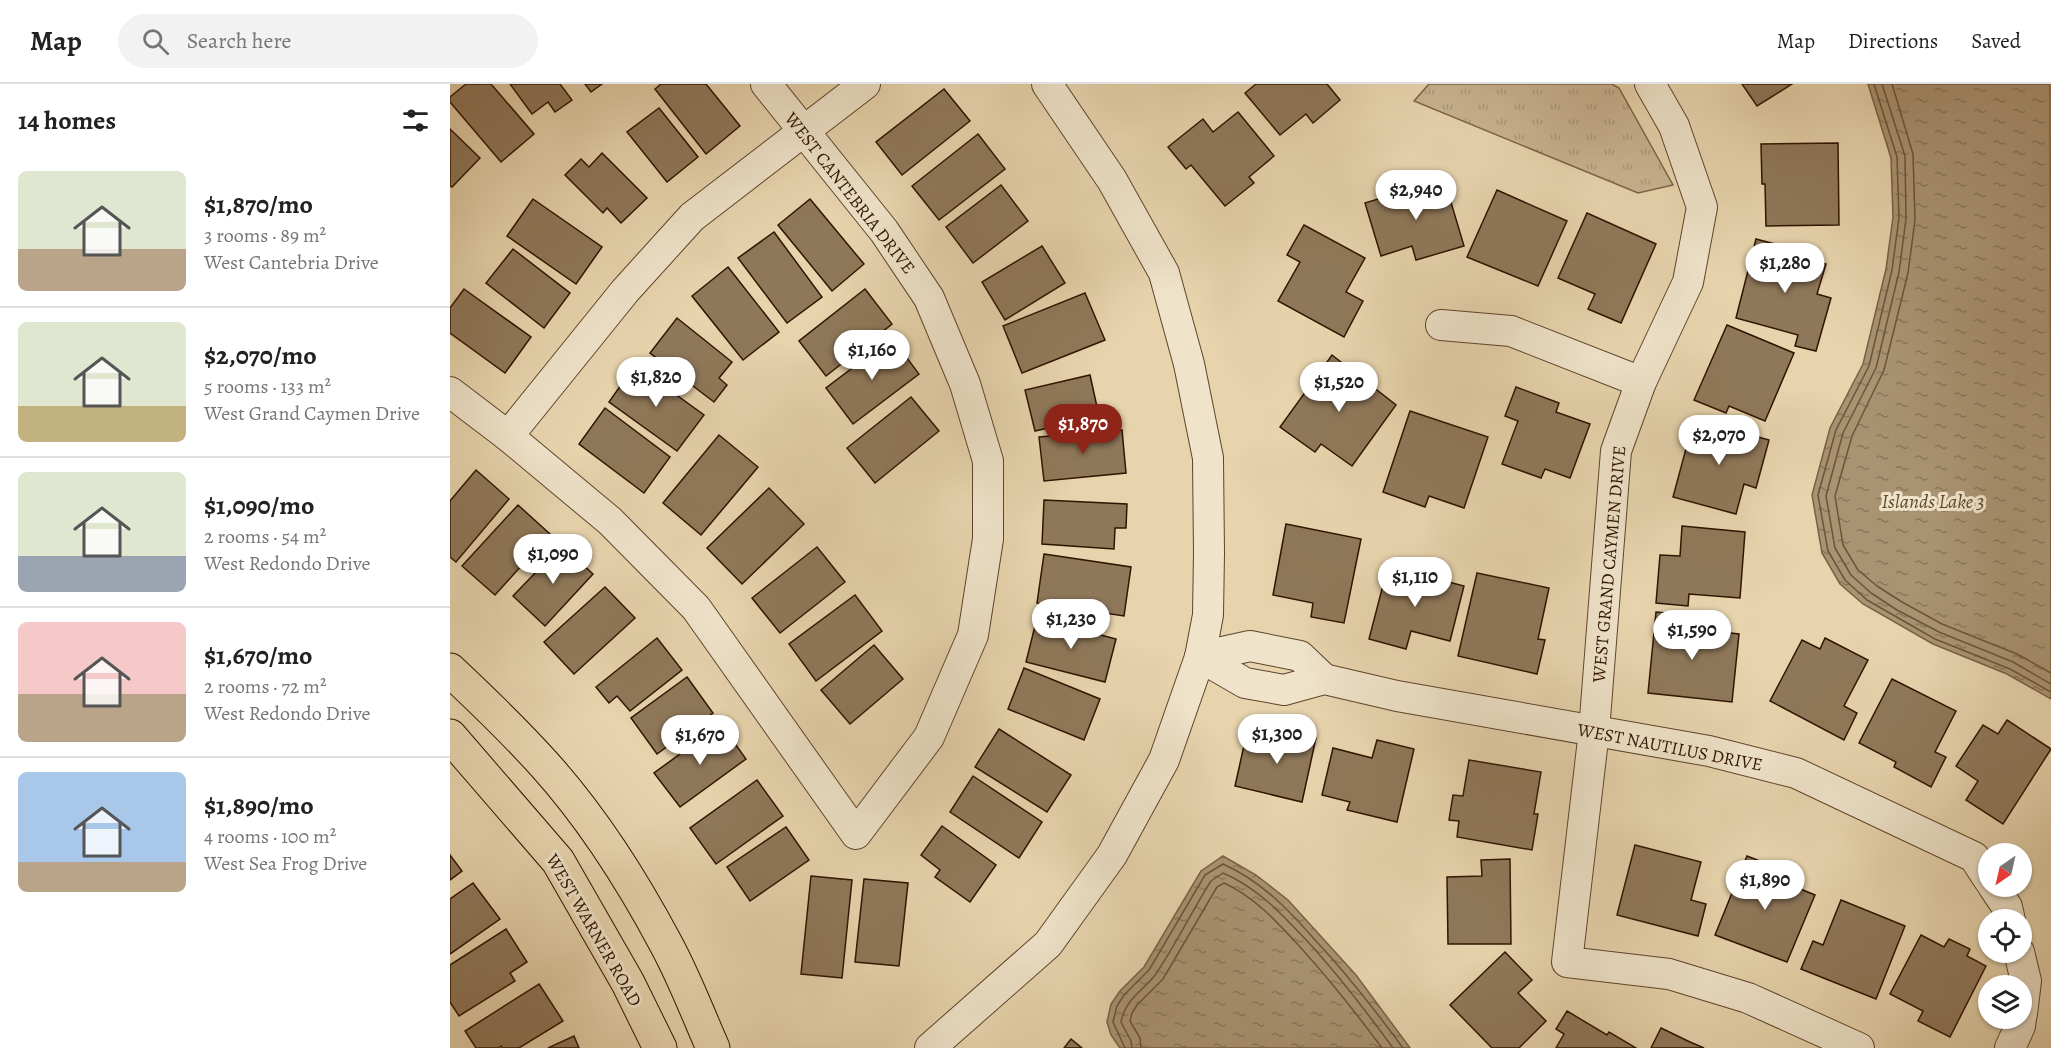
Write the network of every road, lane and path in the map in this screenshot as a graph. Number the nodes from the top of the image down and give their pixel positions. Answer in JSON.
{"nodes":[{"id":1,"x":766,"y":84,"type":"edge"},
{"id":2,"x":865,"y":84,"type":"edge"},
{"id":3,"x":1047,"y":84,"type":"edge"},
{"id":4,"x":1650,"y":84,"type":"edge"},
{"id":5,"x":803,"y":132,"type":"junction"},
{"id":6,"x":1441,"y":325,"type":"dead end"},
{"id":7,"x":1641,"y":382,"type":"junction"},
{"id":8,"x":450,"y":392,"type":"edge"},
{"id":9,"x":508,"y":436,"type":"junction"},
{"id":10,"x":1200,"y":657,"type":"junction"},
{"id":11,"x":450,"y":670,"type":"edge"},
{"id":12,"x":1594,"y":731,"type":"junction"},
{"id":13,"x":450,"y":736,"type":"edge"},
{"id":14,"x":1978,"y":863,"type":"edge"},
{"id":15,"x":660,"y":1048,"type":"edge"},
{"id":16,"x":713,"y":1048,"type":"edge"},
{"id":17,"x":930,"y":1048,"type":"edge"},
{"id":18,"x":1859,"y":1048,"type":"edge"}],
"edges":[{"from":1,"to":5,"type":"street","name":"WEST CANTEBRIA DRIVE"},
{"from":2,"to":5,"type":"street"},
{"from":3,"to":10,"type":"street"},
{"from":4,"to":7,"type":"street","name":"WEST GRAND CAYMEN DRIVE"},
{"from":5,"to":9,"type":"street"},
{"from":5,"to":9,"type":"street","name":"WEST CANTEBRIA DRIVE"},
{"from":6,"to":7,"type":"street"},
{"from":7,"to":12,"type":"street","name":"WEST GRAND CAYMEN DRIVE"},
{"from":8,"to":9,"type":"street"},
{"from":10,"to":12,"type":"street","name":"WEST NAUTILUS DRIVE"},
{"from":10,"to":17,"type":"street"},
{"from":11,"to":16,"type":"main road"},
{"from":12,"to":14,"type":"street","name":"WEST NAUTILUS DRIVE"},
{"from":12,"to":18,"type":"street","name":"WEST GRAND CAYMEN DRIVE"},
{"from":13,"to":15,"type":"main road","name":"WEST WARNER ROAD"}]}
